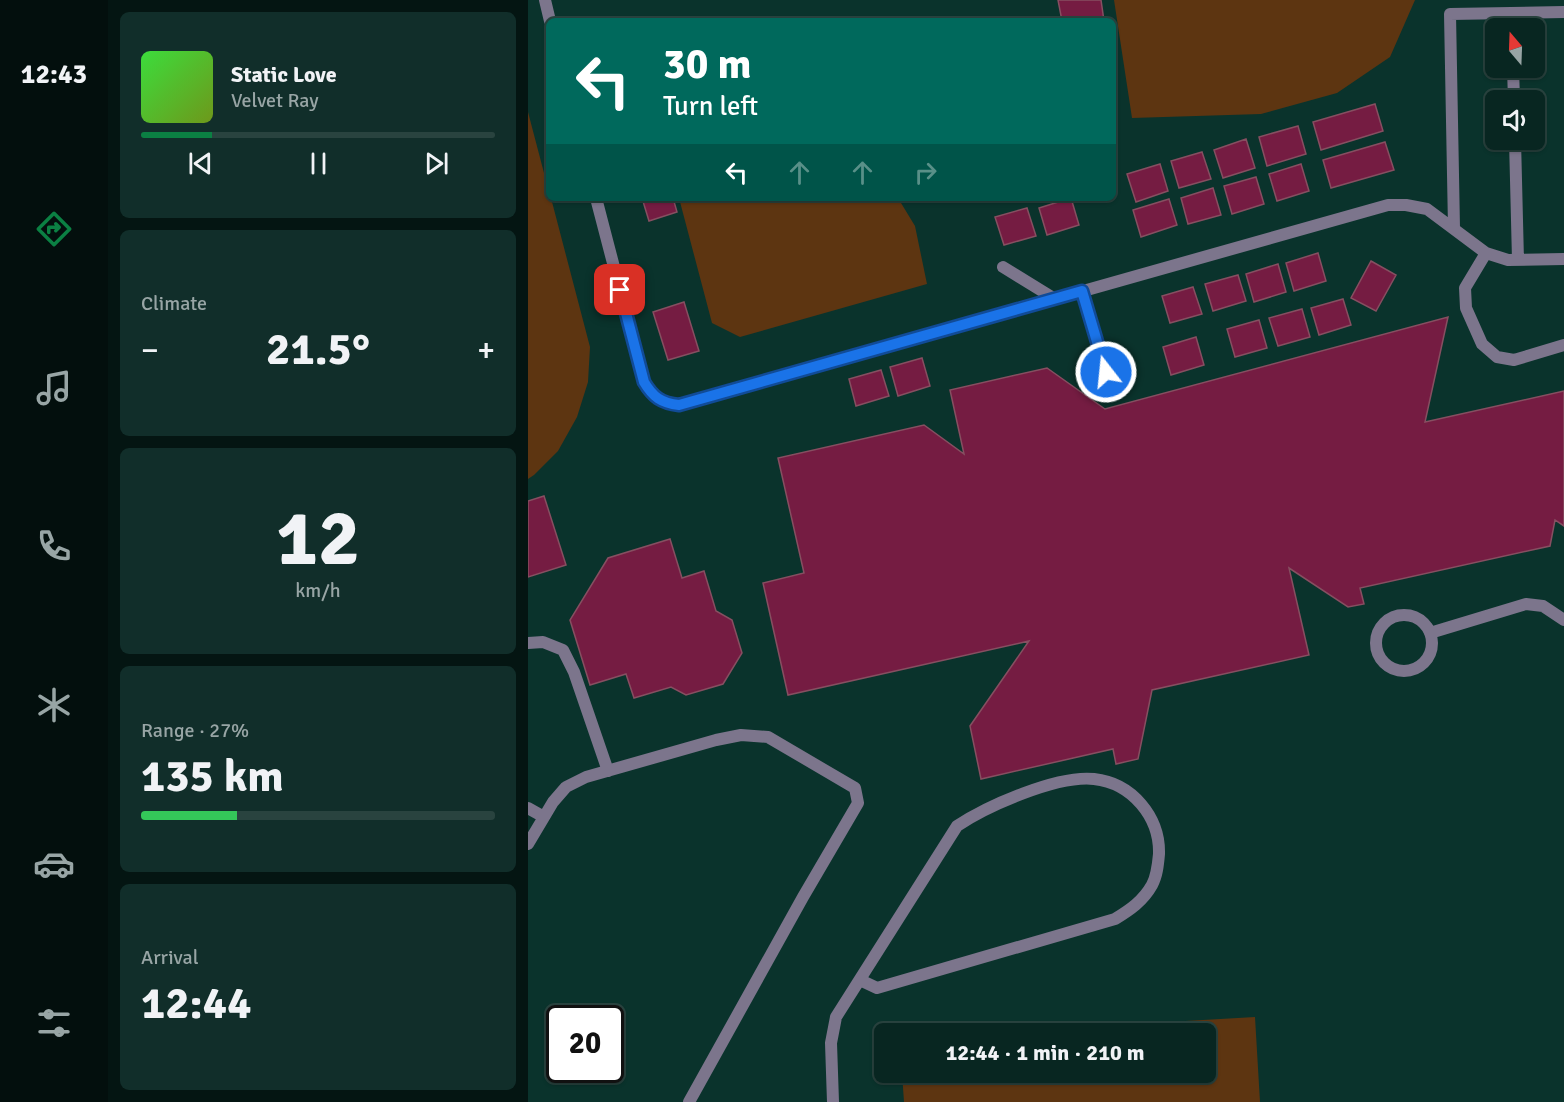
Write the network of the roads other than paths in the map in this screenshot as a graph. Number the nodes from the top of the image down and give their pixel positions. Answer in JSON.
{"nodes":[{"id":1,"x":545,"y":0,"type":"edge"},
{"id":2,"x":1564,"y":12,"type":"edge"},
{"id":3,"x":1511,"y":13,"type":"junction"},
{"id":4,"x":549,"y":18,"type":"edge"},
{"id":5,"x":1511,"y":18,"type":"edge"},
{"id":6,"x":1515,"y":150,"type":"edge"},
{"id":7,"x":597,"y":201,"type":"edge"},
{"id":8,"x":1454,"y":228,"type":"junction"},
{"id":9,"x":1486,"y":253,"type":"junction"},
{"id":10,"x":1564,"y":259,"type":"edge"},
{"id":11,"x":1518,"y":260,"type":"junction"},
{"id":12,"x":1003,"y":267,"type":"dead end"},
{"id":13,"x":1082,"y":291,"type":"junction"},
{"id":14,"x":1055,"y":299,"type":"junction"},
{"id":15,"x":1564,"y":345,"type":"edge"},
{"id":16,"x":1106,"y":372,"type":"dead end"},
{"id":17,"x":1564,"y":620,"type":"edge"},
{"id":18,"x":1430,"y":633,"type":"junction"},
{"id":19,"x":528,"y":643,"type":"edge"},
{"id":20,"x":608,"y":771,"type":"junction"},
{"id":21,"x":528,"y":808,"type":"edge"},
{"id":22,"x":544,"y":817,"type":"junction"},
{"id":23,"x":528,"y":844,"type":"edge"},
{"id":24,"x":860,"y":980,"type":"junction"},
{"id":25,"x":688,"y":1102,"type":"edge"},
{"id":26,"x":833,"y":1102,"type":"edge"}],
"edges":[{"from":1,"to":4,"type":"lane"},
{"from":2,"to":3,"type":"lane"},
{"from":3,"to":5,"type":"lane"},
{"from":3,"to":8,"type":"lane"},
{"from":6,"to":11,"type":"lane"},
{"from":7,"to":14,"type":"lane"},
{"from":8,"to":9,"type":"lane"},
{"from":8,"to":13,"type":"lane"},
{"from":9,"to":11,"type":"lane"},
{"from":9,"to":15,"type":"lane"},
{"from":10,"to":11,"type":"lane"},
{"from":12,"to":14,"type":"lane"},
{"from":13,"to":14,"type":"lane"},
{"from":13,"to":16,"type":"lane"},
{"from":17,"to":18,"type":"lane"},
{"from":18,"to":18,"type":"lane"},
{"from":19,"to":20,"type":"lane"},
{"from":20,"to":22,"type":"lane"},
{"from":20,"to":25,"type":"lane"},
{"from":21,"to":22,"type":"lane"},
{"from":22,"to":23,"type":"lane"},
{"from":24,"to":24,"type":"lane"},
{"from":24,"to":26,"type":"lane"}]}
